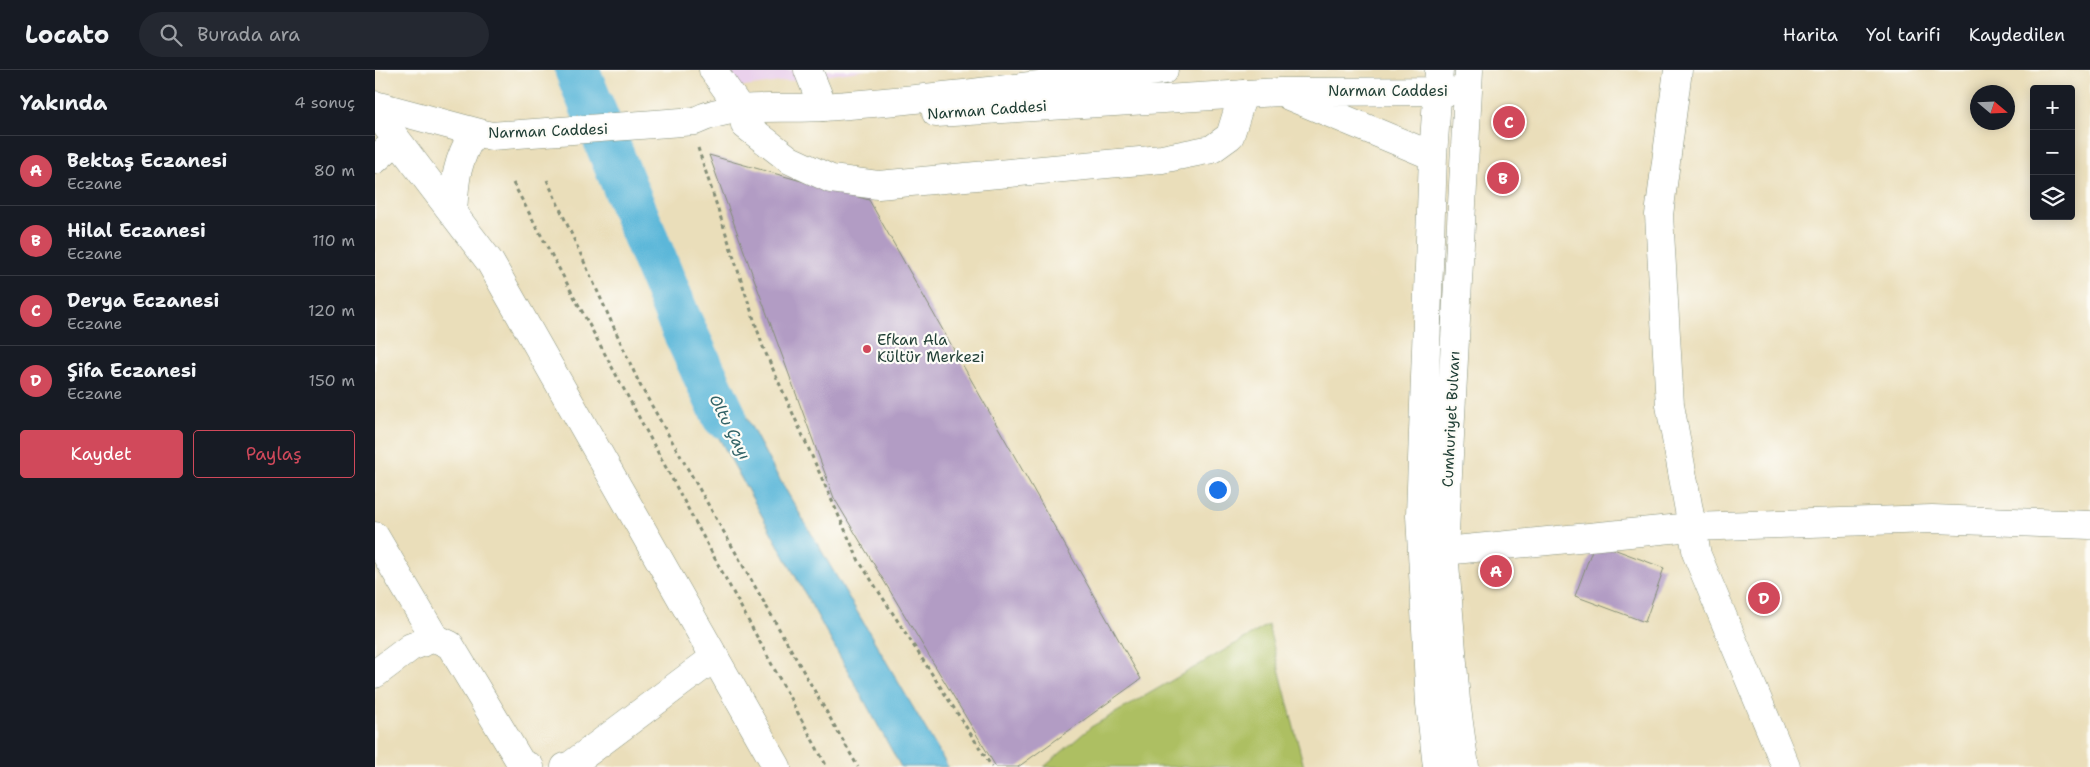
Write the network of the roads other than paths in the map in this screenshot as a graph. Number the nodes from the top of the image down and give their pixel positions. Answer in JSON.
{"nodes":[{"id":1,"x":713,"y":70,"type":"edge"},
{"id":2,"x":808,"y":70,"type":"edge"},
{"id":3,"x":1164,"y":70,"type":"edge"},
{"id":4,"x":1678,"y":70,"type":"edge"},
{"id":5,"x":1037,"y":77,"type":"edge"},
{"id":6,"x":1468,"y":80,"type":"edge"},
{"id":7,"x":1438,"y":81,"type":"edge"},
{"id":8,"x":1279,"y":92,"type":"junction"},
{"id":9,"x":1243,"y":94,"type":"junction"},
{"id":10,"x":375,"y":105,"type":"edge"},
{"id":11,"x":823,"y":107,"type":"junction"},
{"id":12,"x":375,"y":111,"type":"edge"},
{"id":13,"x":743,"y":118,"type":"junction"},
{"id":14,"x":483,"y":134,"type":"junction"},
{"id":15,"x":397,"y":140,"type":"junction"},
{"id":16,"x":1433,"y":156,"type":"junction"},
{"id":17,"x":375,"y":160,"type":"edge"},
{"id":18,"x":453,"y":213,"type":"junction"},
{"id":19,"x":2090,"y":524,"type":"edge"},
{"id":20,"x":1692,"y":527,"type":"junction"},
{"id":21,"x":375,"y":536,"type":"edge"},
{"id":22,"x":1444,"y":552,"type":"junction"},
{"id":23,"x":435,"y":638,"type":"junction"},
{"id":24,"x":715,"y":657,"type":"junction"},
{"id":25,"x":375,"y":674,"type":"edge"},
{"id":26,"x":531,"y":767,"type":"edge"},
{"id":27,"x":565,"y":767,"type":"edge"},
{"id":28,"x":777,"y":767,"type":"edge"},
{"id":29,"x":1437,"y":767,"type":"edge"},
{"id":30,"x":1465,"y":767,"type":"edge"},
{"id":31,"x":1786,"y":767,"type":"edge"}],
"edges":[{"from":1,"to":13,"type":"main road"},
{"from":2,"to":11,"type":"main road"},
{"from":3,"to":5,"type":"main road","name":"Narman Caddesi"},
{"from":4,"to":20,"type":"main road"},
{"from":5,"to":11,"type":"main road","name":"Narman Caddesi"},
{"from":6,"to":7,"type":"main road","name":"Narman Caddesi"},
{"from":6,"to":22,"type":"main road","name":"Cumhuriyet Bulvarı"},
{"from":7,"to":8,"type":"main road","name":"Narman Caddesi"},
{"from":7,"to":16,"type":"main road","name":"Cumhuriyet Bulvarı"},
{"from":8,"to":9,"type":"main road","name":"Narman Caddesi"},
{"from":8,"to":16,"type":"main road","name":"Narman Caddesi"},
{"from":9,"to":13,"type":"main road","name":"Narman Caddesi"},
{"from":9,"to":13,"type":"main road"},
{"from":10,"to":14,"type":"main road","name":"Narman Caddesi"},
{"from":11,"to":13,"type":"main road","name":"Narman Caddesi"},
{"from":12,"to":15,"type":"main road"},
{"from":13,"to":14,"type":"main road","name":"Narman Caddesi"},
{"from":14,"to":18,"type":"main road"},
{"from":15,"to":17,"type":"main road"},
{"from":15,"to":18,"type":"main road"},
{"from":16,"to":29,"type":"main road","name":"Cumhuriyet Bulvarı"},
{"from":18,"to":24,"type":"main road"},
{"from":19,"to":20,"type":"main road"},
{"from":20,"to":22,"type":"main road"},
{"from":20,"to":31,"type":"main road"},
{"from":21,"to":23,"type":"main road"},
{"from":22,"to":30,"type":"main road","name":"Cumhuriyet Bulvarı"},
{"from":23,"to":25,"type":"main road"},
{"from":23,"to":26,"type":"main road"},
{"from":24,"to":27,"type":"main road"},
{"from":24,"to":28,"type":"main road"}]}
